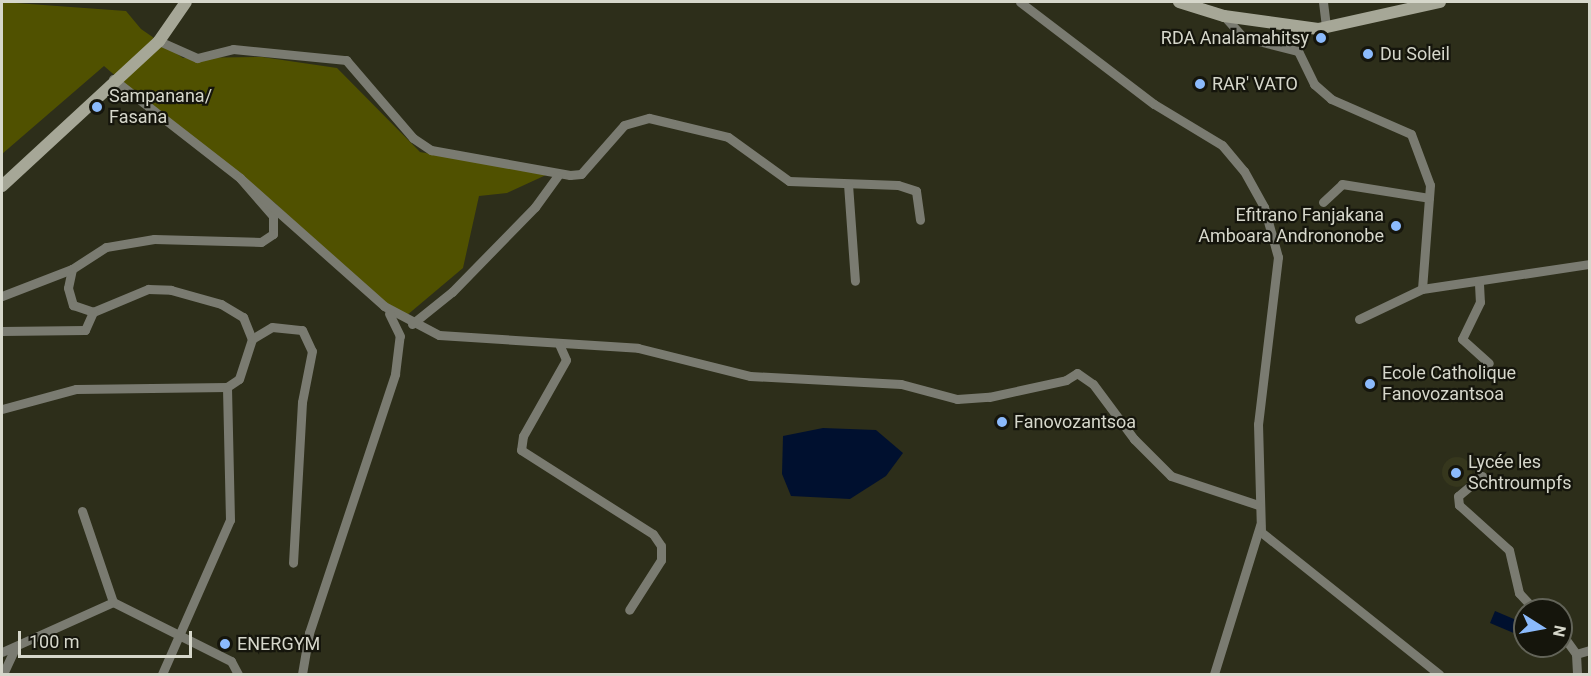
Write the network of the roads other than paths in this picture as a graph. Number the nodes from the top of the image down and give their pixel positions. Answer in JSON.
{"nodes":[{"id":1,"x":186,"y":2,"type":"edge"},
{"id":2,"x":1020,"y":2,"type":"edge"},
{"id":3,"x":1179,"y":2,"type":"edge"},
{"id":4,"x":1323,"y":2,"type":"edge"},
{"id":5,"x":1440,"y":2,"type":"edge"},
{"id":6,"x":1224,"y":16,"type":"junction"},
{"id":7,"x":1326,"y":28,"type":"junction"},
{"id":8,"x":159,"y":41,"type":"junction"},
{"id":9,"x":113,"y":79,"type":"junction"},
{"id":10,"x":558,"y":175,"type":"junction"},
{"id":11,"x":240,"y":178,"type":"junction"},
{"id":12,"x":848,"y":184,"type":"junction"},
{"id":13,"x":2,"y":186,"type":"edge"},
{"id":14,"x":1429,"y":198,"type":"junction"},
{"id":15,"x":1323,"y":202,"type":"dead end"},
{"id":16,"x":920,"y":220,"type":"dead end"},
{"id":17,"x":1590,"y":264,"type":"edge"},
{"id":18,"x":72,"y":269,"type":"junction"},
{"id":19,"x":855,"y":281,"type":"dead end"},
{"id":20,"x":1479,"y":284,"type":"junction"},
{"id":21,"x":1422,"y":289,"type":"junction"},
{"id":22,"x":2,"y":296,"type":"edge"},
{"id":23,"x":384,"y":306,"type":"junction"},
{"id":24,"x":93,"y":312,"type":"junction"},
{"id":25,"x":1359,"y":319,"type":"dead end"},
{"id":26,"x":412,"y":324,"type":"junction"},
{"id":27,"x":2,"y":331,"type":"edge"},
{"id":28,"x":252,"y":339,"type":"junction"},
{"id":29,"x":559,"y":344,"type":"junction"},
{"id":30,"x":1489,"y":363,"type":"dead end"},
{"id":31,"x":227,"y":387,"type":"junction"},
{"id":32,"x":2,"y":409,"type":"edge"},
{"id":33,"x":1482,"y":476,"type":"dead end"},
{"id":34,"x":1258,"y":505,"type":"junction"},
{"id":35,"x":82,"y":511,"type":"dead end"},
{"id":36,"x":1260,"y":525,"type":"junction"},
{"id":37,"x":292,"y":563,"type":"dead end"},
{"id":38,"x":1524,"y":598,"type":"edge"},
{"id":39,"x":113,"y":602,"type":"junction"},
{"id":40,"x":629,"y":610,"type":"dead end"},
{"id":41,"x":179,"y":639,"type":"junction"},
{"id":42,"x":15,"y":648,"type":"junction"},
{"id":43,"x":1573,"y":650,"type":"edge"},
{"id":44,"x":1590,"y":650,"type":"edge"},
{"id":45,"x":2,"y":652,"type":"edge"},
{"id":46,"x":1576,"y":654,"type":"junction"},
{"id":47,"x":3,"y":675,"type":"edge"},
{"id":48,"x":162,"y":675,"type":"edge"},
{"id":49,"x":238,"y":675,"type":"edge"},
{"id":50,"x":302,"y":675,"type":"edge"},
{"id":51,"x":1214,"y":675,"type":"edge"},
{"id":52,"x":1439,"y":675,"type":"edge"},
{"id":53,"x":1577,"y":675,"type":"edge"}],
"edges":[{"from":1,"to":8,"type":"main road"},
{"from":2,"to":34,"type":"street"},
{"from":3,"to":6,"type":"main road"},
{"from":4,"to":7,"type":"street"},
{"from":5,"to":7,"type":"main road"},
{"from":6,"to":7,"type":"main road"},
{"from":6,"to":14,"type":"street"},
{"from":8,"to":9,"type":"main road"},
{"from":8,"to":10,"type":"street"},
{"from":9,"to":11,"type":"street"},
{"from":9,"to":13,"type":"main road"},
{"from":10,"to":12,"type":"street"},
{"from":10,"to":26,"type":"street"},
{"from":11,"to":18,"type":"street"},
{"from":11,"to":23,"type":"street"},
{"from":12,"to":16,"type":"street"},
{"from":12,"to":19,"type":"street"},
{"from":14,"to":15,"type":"street"},
{"from":14,"to":21,"type":"street"},
{"from":17,"to":20,"type":"street"},
{"from":18,"to":22,"type":"street"},
{"from":18,"to":24,"type":"street"},
{"from":20,"to":21,"type":"street"},
{"from":20,"to":30,"type":"street"},
{"from":21,"to":25,"type":"street"},
{"from":23,"to":26,"type":"street"},
{"from":23,"to":50,"type":"street"},
{"from":24,"to":27,"type":"street"},
{"from":24,"to":28,"type":"street"},
{"from":26,"to":29,"type":"street"},
{"from":28,"to":31,"type":"street"},
{"from":28,"to":37,"type":"street"},
{"from":29,"to":34,"type":"street"},
{"from":29,"to":40,"type":"street"},
{"from":31,"to":32,"type":"street"},
{"from":31,"to":41,"type":"street"},
{"from":33,"to":38,"type":"street"},
{"from":34,"to":36,"type":"street"},
{"from":35,"to":39,"type":"street"},
{"from":36,"to":51,"type":"street"},
{"from":36,"to":52,"type":"street"},
{"from":39,"to":41,"type":"street"},
{"from":39,"to":42,"type":"street"},
{"from":41,"to":48,"type":"street"},
{"from":41,"to":49,"type":"street"},
{"from":42,"to":45,"type":"street"},
{"from":42,"to":47,"type":"street"},
{"from":43,"to":46,"type":"street"},
{"from":44,"to":46,"type":"street"},
{"from":46,"to":53,"type":"street"}]}
